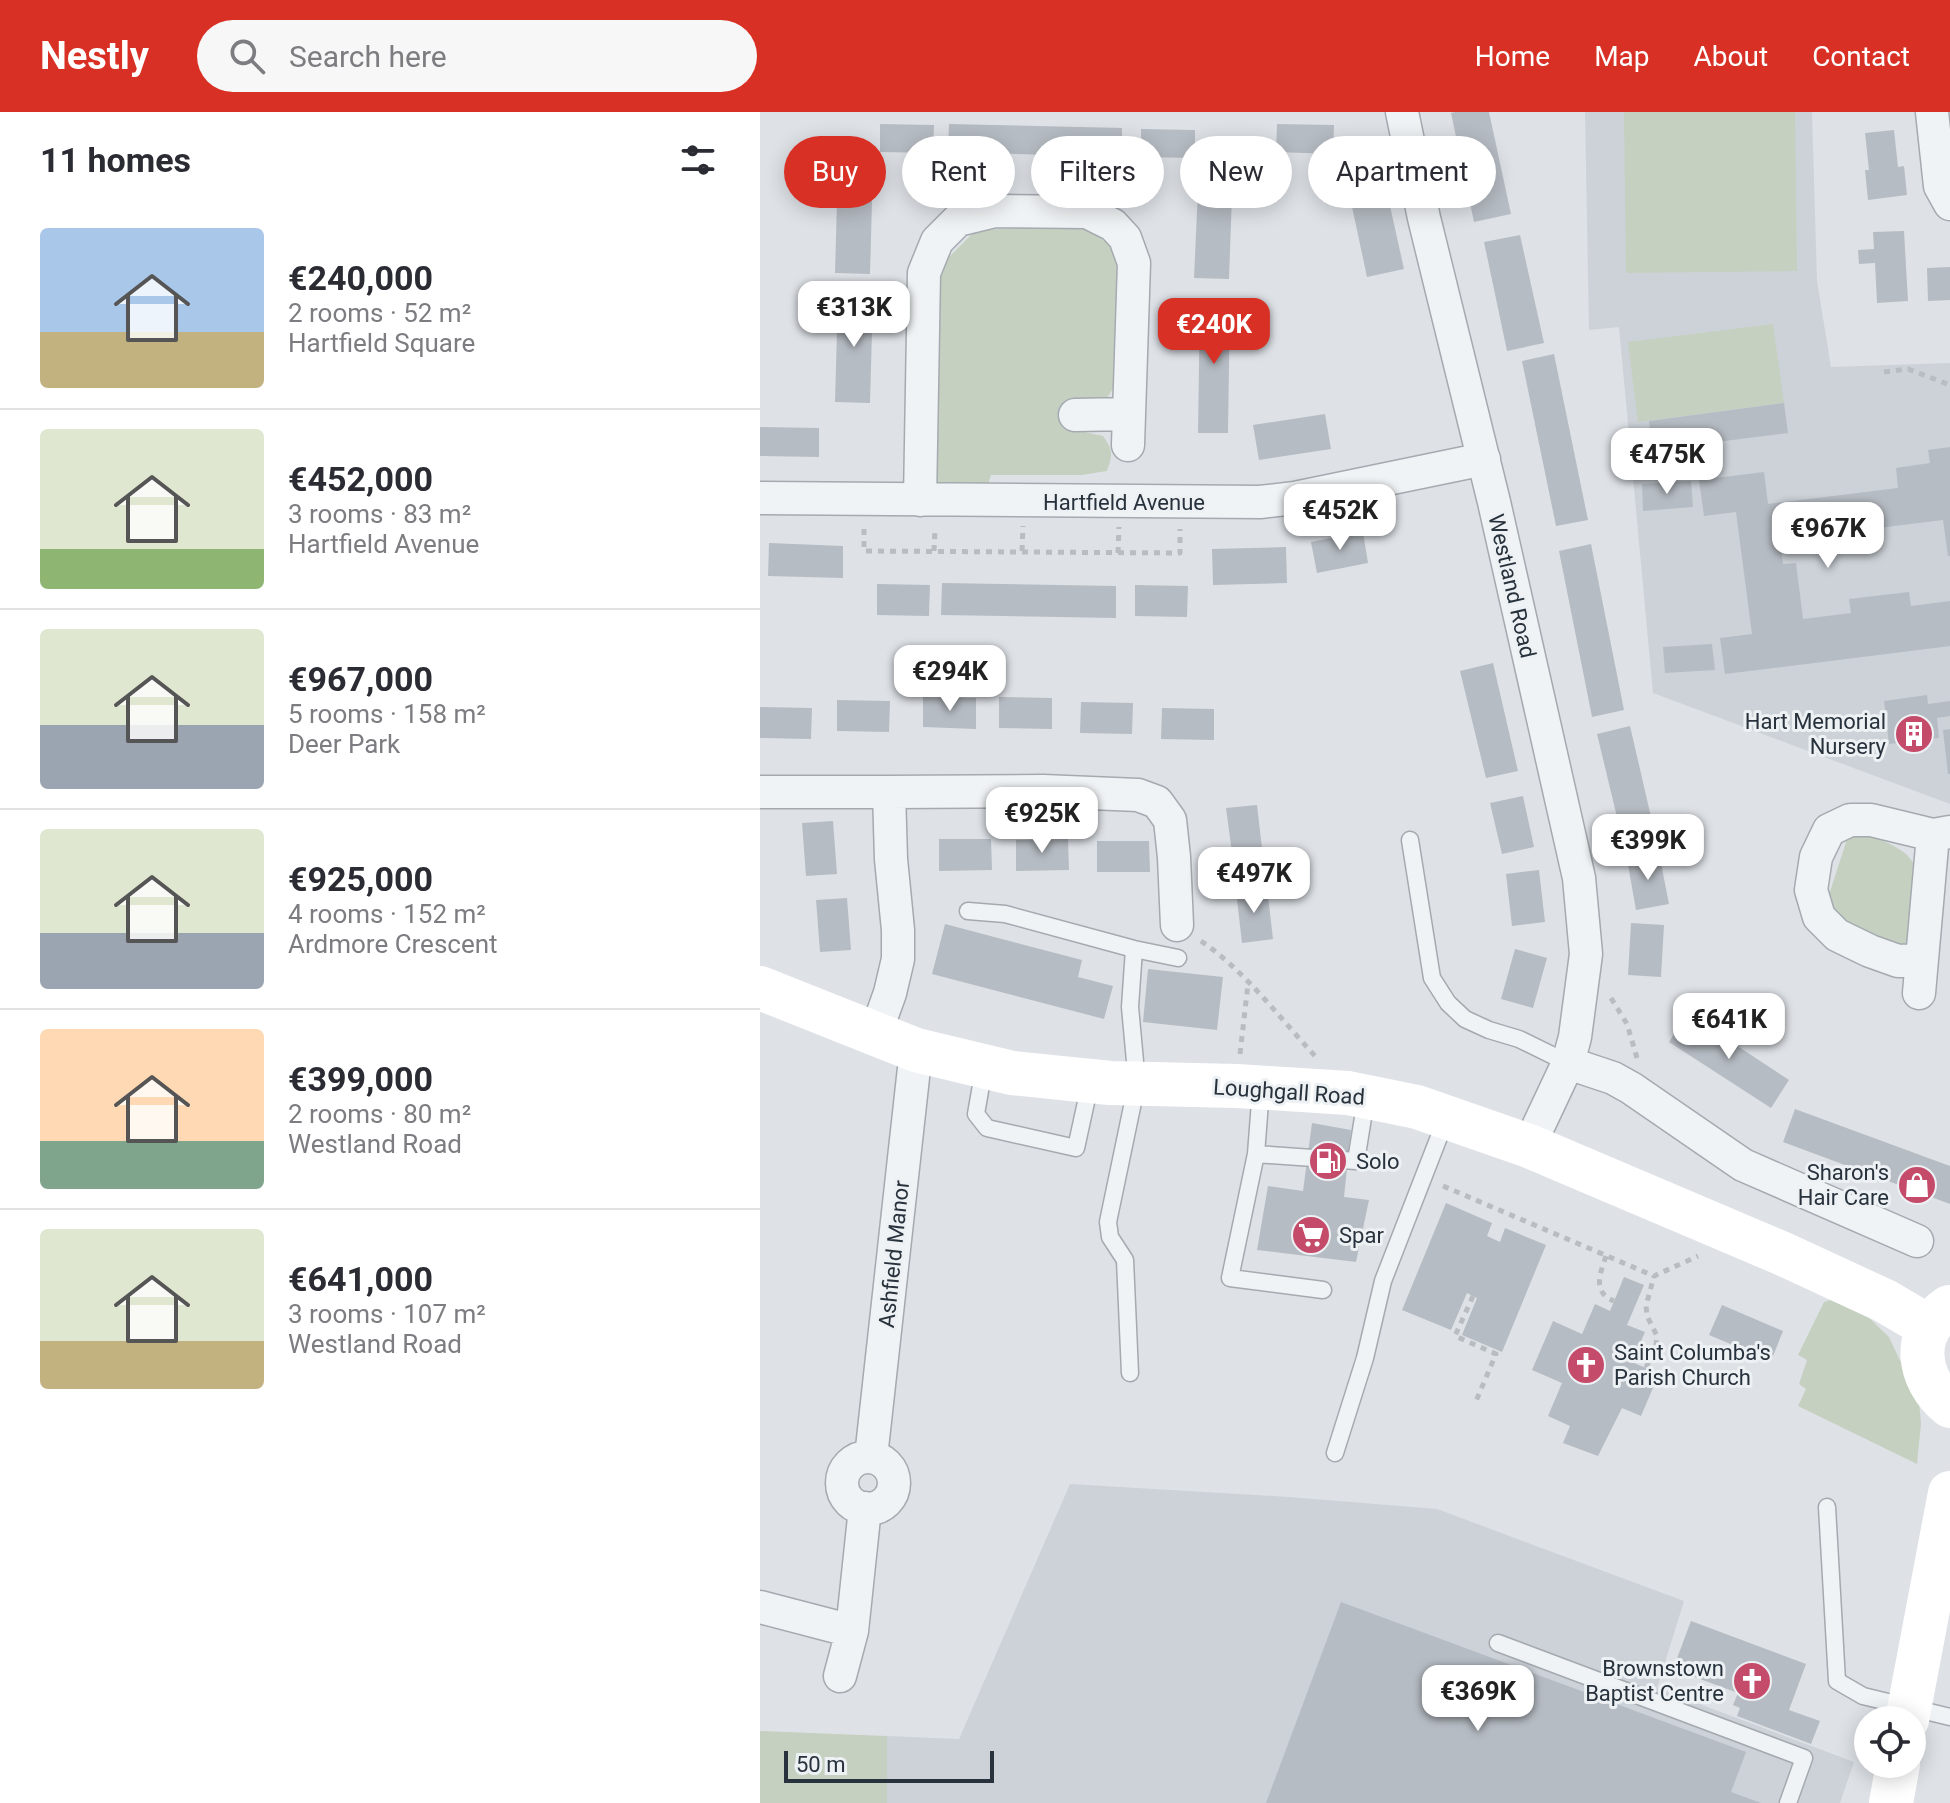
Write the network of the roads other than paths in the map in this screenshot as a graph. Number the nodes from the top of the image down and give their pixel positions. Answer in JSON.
{"nodes":[{"id":1,"x":1402,"y":112,"type":"edge"},
{"id":2,"x":1932,"y":112,"type":"edge"},
{"id":3,"x":1950,"y":204,"type":"edge"},
{"id":4,"x":1075,"y":415,"type":"dead end"},
{"id":5,"x":1484,"y":459,"type":"junction"},
{"id":6,"x":760,"y":498,"type":"edge"},
{"id":7,"x":920,"y":500,"type":"junction"},
{"id":8,"x":760,"y":792,"type":"edge"},
{"id":9,"x":889,"y":792,"type":"junction"},
{"id":10,"x":1942,"y":833,"type":"edge"},
{"id":11,"x":1410,"y":840,"type":"dead end"},
{"id":12,"x":968,"y":911,"type":"dead end"},
{"id":13,"x":1177,"y":925,"type":"road end"},
{"id":14,"x":1134,"y":949,"type":"junction"},
{"id":15,"x":1178,"y":958,"type":"dead end"},
{"id":16,"x":1921,"y":960,"type":"junction"},
{"id":17,"x":760,"y":988,"type":"edge"},
{"id":18,"x":1919,"y":993,"type":"dead end"},
{"id":19,"x":875,"y":1035,"type":"junction"},
{"id":20,"x":916,"y":1050,"type":"junction"},
{"id":21,"x":1568,"y":1063,"type":"junction"},
{"id":22,"x":984,"y":1066,"type":"junction"},
{"id":23,"x":1091,"y":1081,"type":"junction"},
{"id":24,"x":1137,"y":1083,"type":"junction"},
{"id":25,"x":1249,"y":1087,"type":"junction"},
{"id":26,"x":1357,"y":1094,"type":"junction"},
{"id":27,"x":1447,"y":1117,"type":"junction"},
{"id":28,"x":1529,"y":1146,"type":"junction"},
{"id":29,"x":1256,"y":1154,"type":"junction"},
{"id":30,"x":1917,"y":1241,"type":"dead end"},
{"id":31,"x":1323,"y":1290,"type":"dead end"},
{"id":32,"x":1940,"y":1317,"type":"edge"},
{"id":33,"x":1130,"y":1373,"type":"dead end"},
{"id":34,"x":1950,"y":1406,"type":"edge"},
{"id":35,"x":1335,"y":1453,"type":"dead end"},
{"id":36,"x":1950,"y":1493,"type":"edge"},
{"id":37,"x":1827,"y":1507,"type":"dead end"},
{"id":38,"x":1941,"y":1592,"type":"edge"},
{"id":39,"x":760,"y":1607,"type":"edge"},
{"id":40,"x":852,"y":1631,"type":"junction"},
{"id":41,"x":1498,"y":1643,"type":"dead end"},
{"id":42,"x":840,"y":1676,"type":"dead end"},
{"id":43,"x":1896,"y":1706,"type":"edge"},
{"id":44,"x":1923,"y":1706,"type":"edge"},
{"id":45,"x":1895,"y":1778,"type":"edge"},
{"id":46,"x":1788,"y":1803,"type":"edge"},
{"id":47,"x":1891,"y":1803,"type":"edge"}],
"edges":[{"from":1,"to":5,"type":"street","name":"Westland Road"},
{"from":2,"to":3,"type":"street"},
{"from":4,"to":7,"type":"street"},
{"from":5,"to":7,"type":"street","name":"Hartfield Avenue"},
{"from":5,"to":21,"type":"street","name":"Westland Road"},
{"from":6,"to":7,"type":"street","name":"Hartfield Avenue"},
{"from":8,"to":9,"type":"street"},
{"from":9,"to":13,"type":"street"},
{"from":9,"to":19,"type":"street"},
{"from":10,"to":16,"type":"street"},
{"from":10,"to":16,"type":"street"},
{"from":11,"to":21,"type":"lane"},
{"from":12,"to":14,"type":"lane"},
{"from":14,"to":15,"type":"lane"},
{"from":14,"to":24,"type":"lane"},
{"from":16,"to":18,"type":"street"},
{"from":17,"to":19,"type":"main road","name":"Loughgall Road"},
{"from":19,"to":20,"type":"main road","name":"Loughgall Road"},
{"from":20,"to":22,"type":"main road","name":"Loughgall Road"},
{"from":20,"to":40,"type":"street","name":"Ashfield Manor"},
{"from":21,"to":28,"type":"street","name":"Westland Road"},
{"from":21,"to":30,"type":"street"},
{"from":22,"to":23,"type":"main road","name":"Loughgall Road"},
{"from":22,"to":23,"type":"lane"},
{"from":23,"to":24,"type":"main road","name":"Loughgall Road"},
{"from":24,"to":25,"type":"main road","name":"Loughgall Road"},
{"from":24,"to":33,"type":"lane"},
{"from":25,"to":26,"type":"main road","name":"Loughgall Road"},
{"from":25,"to":29,"type":"lane"},
{"from":26,"to":27,"type":"main road","name":"Loughgall Road"},
{"from":26,"to":29,"type":"lane"},
{"from":27,"to":28,"type":"main road","name":"Loughgall Road"},
{"from":27,"to":35,"type":"lane"},
{"from":28,"to":32,"type":"main road","name":"Loughgall Road"},
{"from":29,"to":31,"type":"lane"},
{"from":32,"to":34,"type":"main road"},
{"from":36,"to":38,"type":"main road"},
{"from":37,"to":43,"type":"lane"},
{"from":38,"to":44,"type":"main road"},
{"from":39,"to":40,"type":"street"},
{"from":40,"to":42,"type":"street","name":"Ashfield Manor"},
{"from":41,"to":46,"type":"lane"},
{"from":45,"to":47,"type":"main road"}]}
